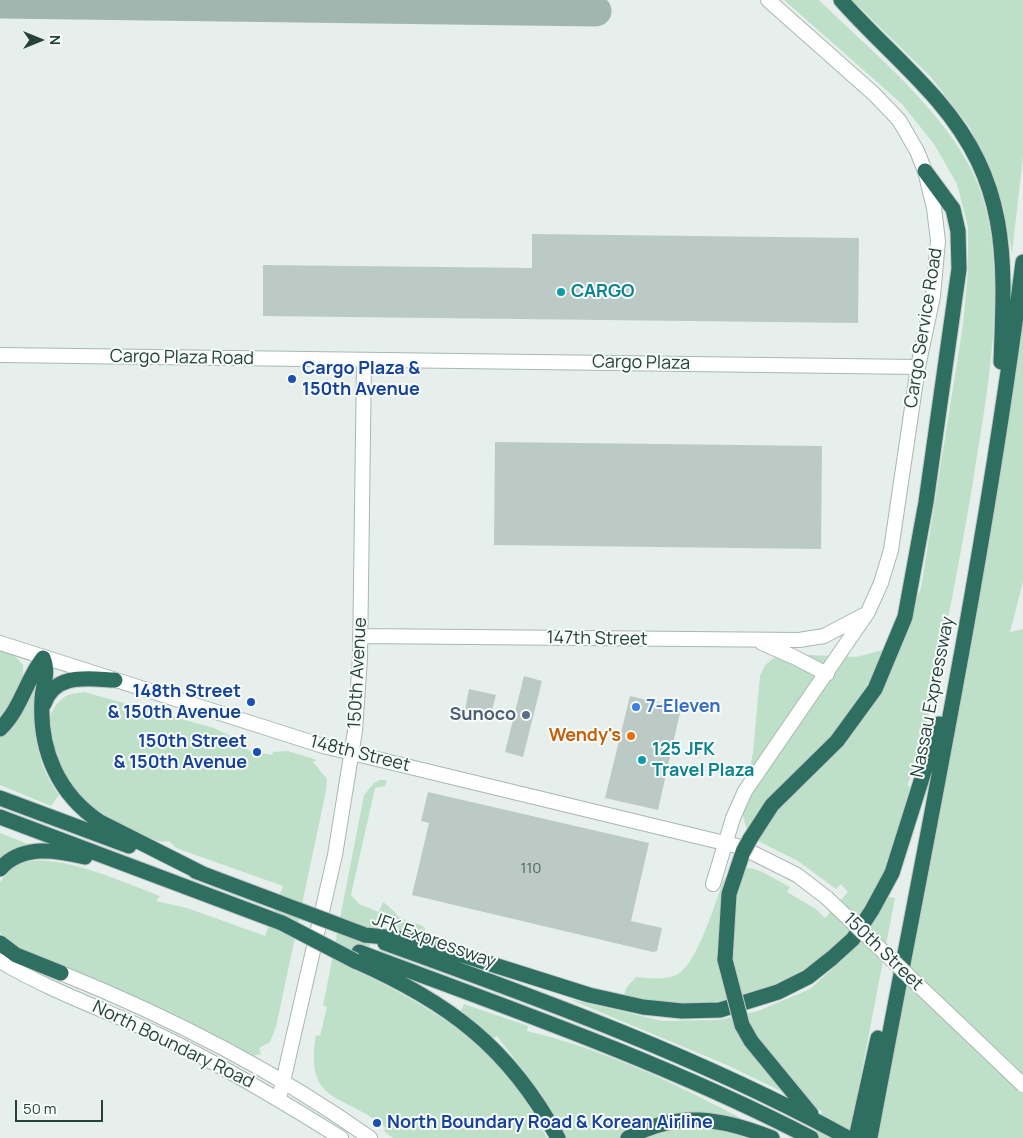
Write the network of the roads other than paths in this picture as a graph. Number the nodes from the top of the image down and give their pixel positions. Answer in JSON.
{"nodes":[{"id":1,"x":768,"y":0,"type":"edge"},
{"id":2,"x":843,"y":3,"type":"edge"},
{"id":3,"x":925,"y":171,"type":"junction"},
{"id":4,"x":1023,"y":262,"type":"edge"},
{"id":5,"x":0,"y":355,"type":"edge"},
{"id":6,"x":364,"y":360,"type":"junction"},
{"id":7,"x":918,"y":367,"type":"junction"},
{"id":8,"x":999,"y":438,"type":"junction"},
{"id":9,"x":868,"y":612,"type":"junction"},
{"id":10,"x":360,"y":636,"type":"junction"},
{"id":11,"x":755,"y":641,"type":"junction"},
{"id":12,"x":0,"y":643,"type":"edge"},
{"id":13,"x":43,"y":658,"type":"junction"},
{"id":14,"x":958,"y":668,"type":"junction"},
{"id":15,"x":826,"y":674,"type":"junction"},
{"id":16,"x":115,"y":680,"type":"junction"},
{"id":17,"x":41,"y":718,"type":"junction"},
{"id":18,"x":0,"y":729,"type":"edge"},
{"id":19,"x":352,"y":753,"type":"junction"},
{"id":20,"x":0,"y":798,"type":"edge"},
{"id":21,"x":0,"y":818,"type":"edge"},
{"id":22,"x":727,"y":843,"type":"junction"},
{"id":23,"x":0,"y":869,"type":"edge"},
{"id":24,"x":148,"y":872,"type":"junction"},
{"id":25,"x":203,"y":874,"type":"junction"},
{"id":26,"x":713,"y":884,"type":"dead end"},
{"id":27,"x":915,"y":899,"type":"junction"},
{"id":28,"x":365,"y":935,"type":"junction"},
{"id":29,"x":0,"y":943,"type":"edge"},
{"id":30,"x":357,"y":957,"type":"junction"},
{"id":31,"x":0,"y":960,"type":"edge"},
{"id":32,"x":61,"y":973,"type":"joint"},
{"id":33,"x":283,"y":1082,"type":"junction"},
{"id":34,"x":1023,"y":1085,"type":"edge"},
{"id":35,"x":279,"y":1099,"type":"junction"},
{"id":36,"x":819,"y":1122,"type":"junction"},
{"id":37,"x":341,"y":1138,"type":"edge"},
{"id":38,"x":370,"y":1138,"type":"edge"},
{"id":39,"x":558,"y":1138,"type":"edge"},
{"id":40,"x":628,"y":1138,"type":"edge"},
{"id":41,"x":772,"y":1138,"type":"edge"},
{"id":42,"x":811,"y":1138,"type":"edge"},
{"id":43,"x":848,"y":1138,"type":"edge"},
{"id":44,"x":856,"y":1138,"type":"edge"},
{"id":45,"x":870,"y":1138,"type":"edge"}],
"edges":[{"from":1,"to":3,"type":"street","name":"Cargo Service Road"},
{"from":2,"to":8,"type":"highway"},
{"from":3,"to":7,"type":"street","name":"Cargo Service Road"},
{"from":3,"to":36,"type":"highway","bridge":true},
{"from":4,"to":8,"type":"highway","name":"Nassau Expressway"},
{"from":5,"to":6,"type":"street","name":"Cargo Plaza Road"},
{"from":6,"to":7,"type":"street","name":"Cargo Plaza"},
{"from":6,"to":10,"type":"street","name":"150th Avenue"},
{"from":7,"to":9,"type":"street","name":"Cargo Service Road"},
{"from":8,"to":14,"type":"highway","name":"Nassau Expressway"},
{"from":9,"to":11,"type":"street"},
{"from":9,"to":15,"type":"street","name":"Cargo Service Road"},
{"from":10,"to":11,"type":"street","name":"147th Street"},
{"from":10,"to":19,"type":"street","name":"150th Avenue"},
{"from":11,"to":15,"type":"street","name":"147th Street"},
{"from":12,"to":13,"type":"street","name":"148th Street"},
{"from":13,"to":16,"type":"street","name":"148th Street"},
{"from":13,"to":17,"type":"highway"},
{"from":13,"to":18,"type":"highway"},
{"from":14,"to":27,"type":"highway","name":"Nassau Expressway"},
{"from":14,"to":28,"type":"highway"},
{"from":15,"to":22,"type":"street","name":"Cargo Service Road"},
{"from":16,"to":17,"type":"highway"},
{"from":16,"to":19,"type":"street","name":"148th Street"},
{"from":17,"to":25,"type":"highway"},
{"from":19,"to":22,"type":"street","name":"148th Street"},
{"from":19,"to":33,"type":"street","name":"150th Avenue"},
{"from":20,"to":25,"type":"highway","name":"JFK Expressway"},
{"from":21,"to":24,"type":"highway"},
{"from":22,"to":26,"type":"street","name":"Cargo Service Road"},
{"from":22,"to":34,"type":"street","name":"150th Street","bridge":true},
{"from":23,"to":24,"type":"highway"},
{"from":24,"to":30,"type":"highway","bridge":true},
{"from":25,"to":28,"type":"highway","name":"JFK Expressway","bridge":true},
{"from":27,"to":44,"type":"highway"},
{"from":27,"to":45,"type":"highway","name":"Nassau Expressway"},
{"from":28,"to":36,"type":"highway","name":"JFK Expressway"},
{"from":29,"to":32,"type":"highway"},
{"from":30,"to":39,"type":"highway"},
{"from":30,"to":42,"type":"highway","name":"JFK Expressway"},
{"from":31,"to":35,"type":"street","name":"North Boundary Road"},
{"from":32,"to":33,"type":"street","name":"North Boundary Road"},
{"from":33,"to":35,"type":"street","name":"150th Avenue"},
{"from":33,"to":38,"type":"street","name":"North Boundary Road"},
{"from":35,"to":37,"type":"street","name":"North Boundary Road"},
{"from":36,"to":43,"type":"highway","name":"JFK Expressway"},
{"from":40,"to":41,"type":"highway"}]}
